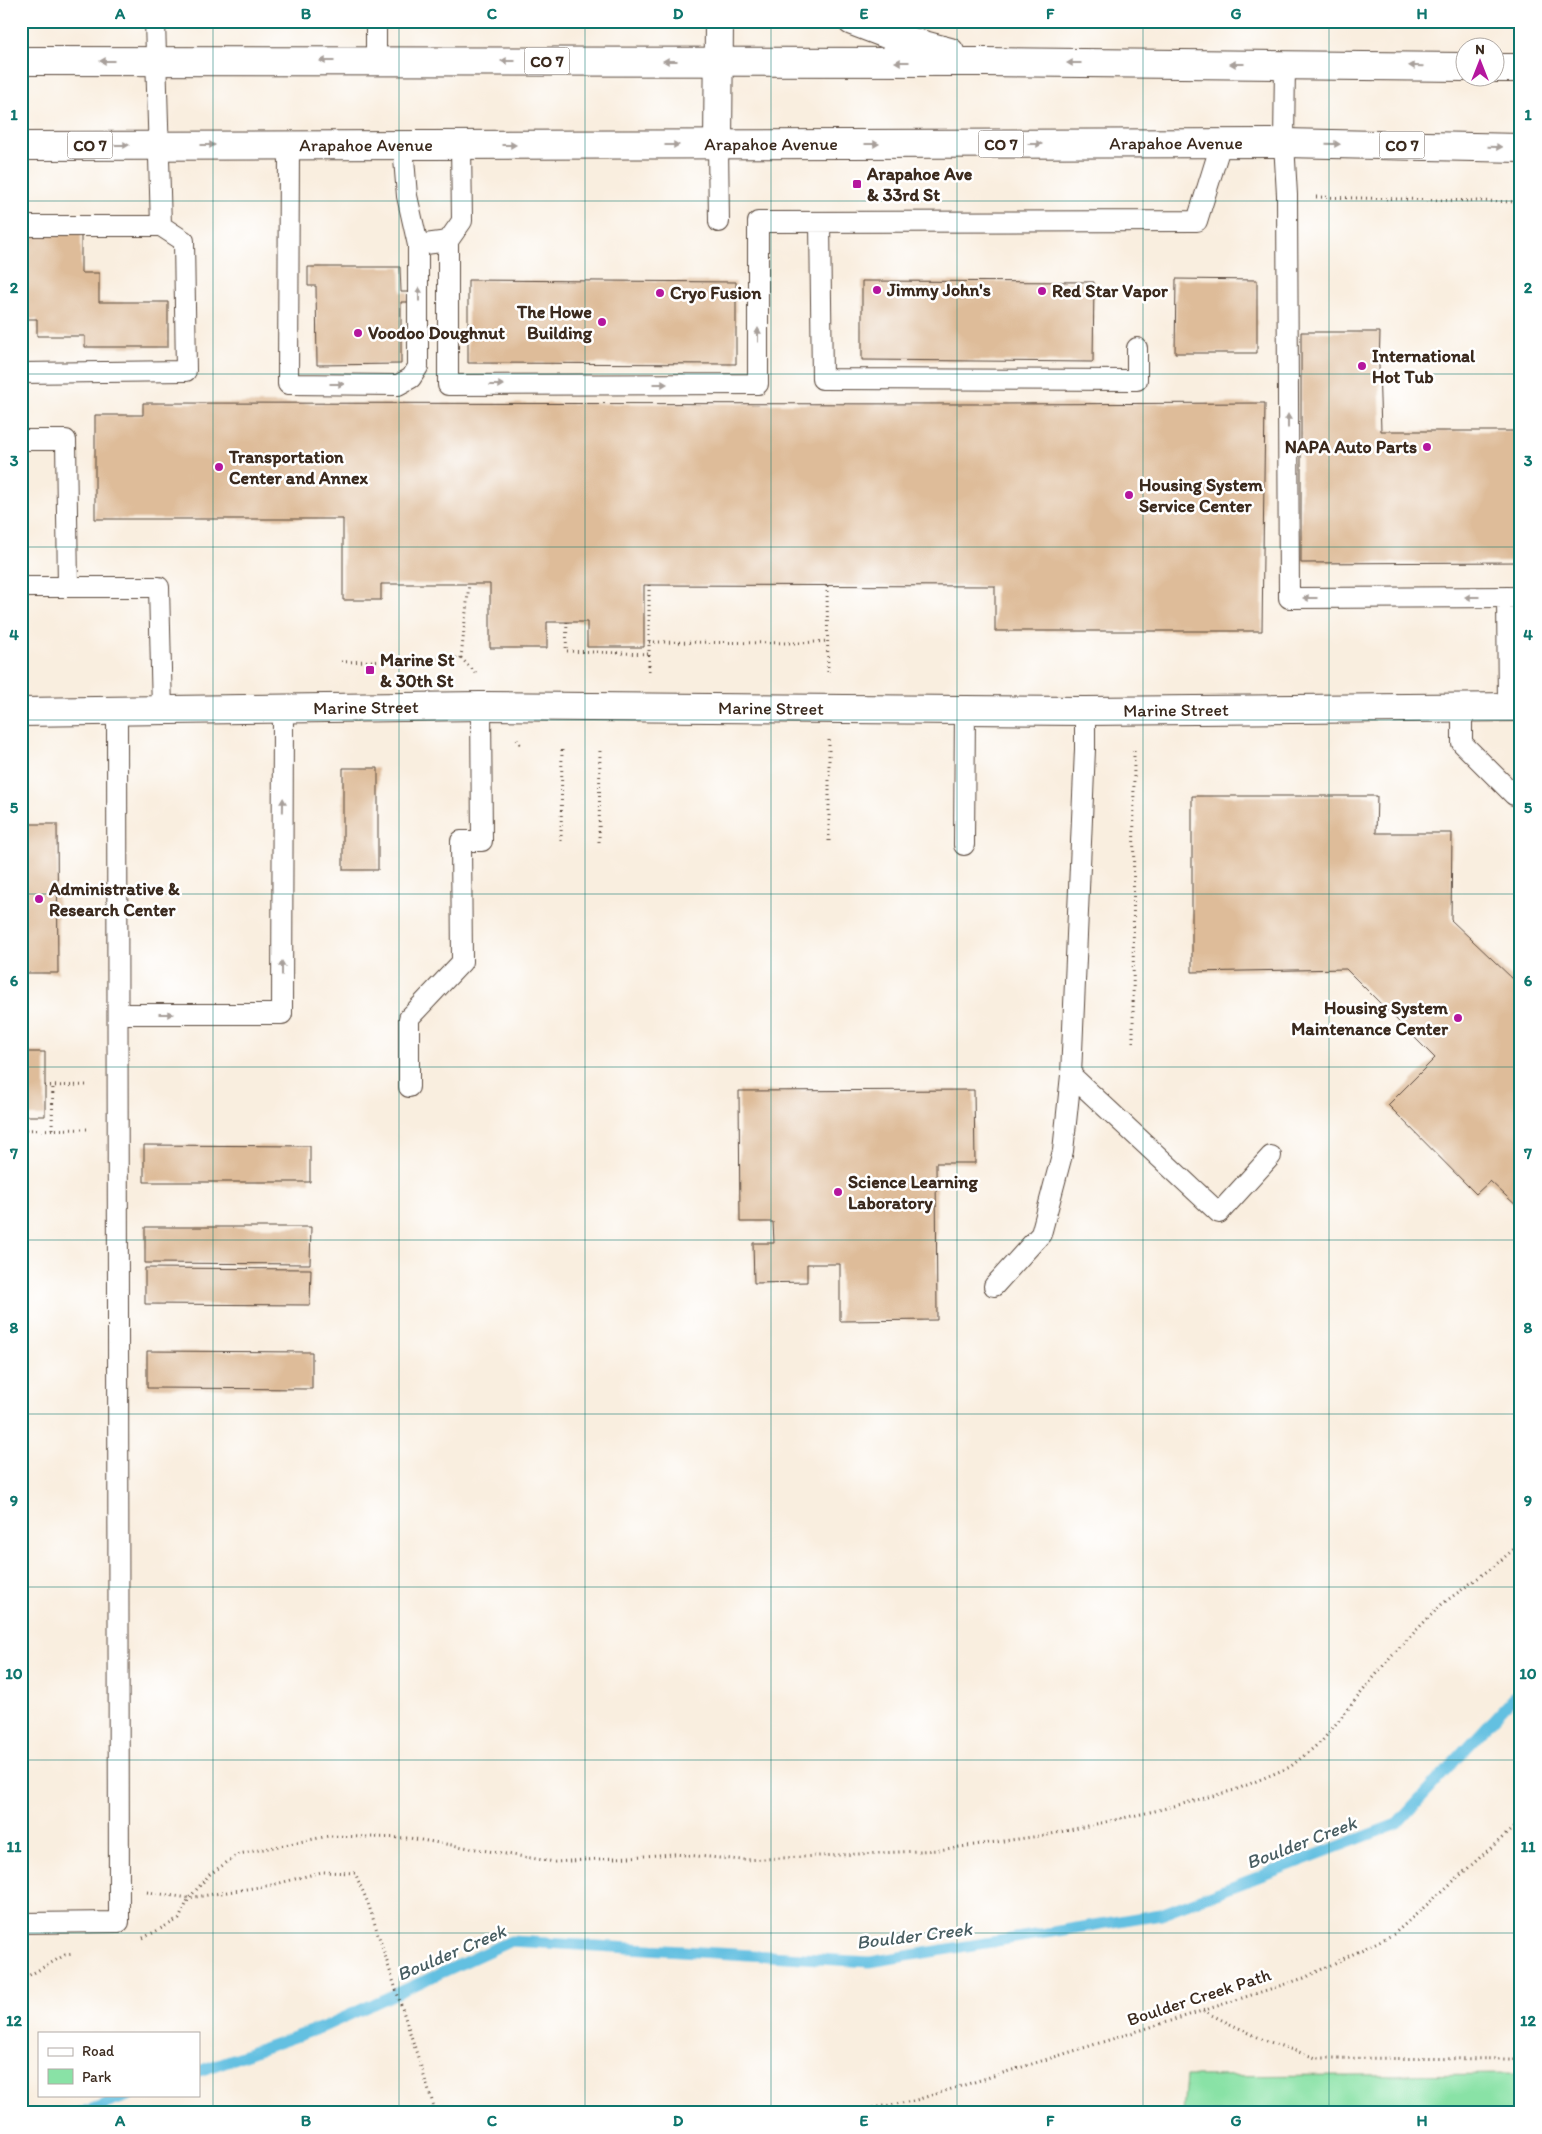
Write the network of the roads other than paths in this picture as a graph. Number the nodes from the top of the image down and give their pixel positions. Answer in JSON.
{"nodes":[{"id":1,"x":154,"y":21,"type":"edge"},
{"id":2,"x":376,"y":21,"type":"edge"},
{"id":3,"x":718,"y":21,"type":"edge"},
{"id":4,"x":852,"y":21,"type":"edge"},
{"id":5,"x":21,"y":61,"type":"edge"},
{"id":6,"x":156,"y":61,"type":"junction"},
{"id":7,"x":376,"y":61,"type":"junction"},
{"id":8,"x":719,"y":61,"type":"junction"},
{"id":9,"x":986,"y":62,"type":"junction"},
{"id":10,"x":1286,"y":64,"type":"junction"},
{"id":11,"x":1454,"y":67,"type":"edge"},
{"id":12,"x":1504,"y":68,"type":"edge"},
{"id":13,"x":1521,"y":68,"type":"edge"},
{"id":14,"x":1284,"y":143,"type":"junction"},
{"id":15,"x":461,"y":144,"type":"junction"},
{"id":16,"x":1221,"y":144,"type":"junction"},
{"id":17,"x":159,"y":145,"type":"junction"},
{"id":18,"x":718,"y":145,"type":"junction"},
{"id":19,"x":21,"y":146,"type":"edge"},
{"id":20,"x":289,"y":146,"type":"junction"},
{"id":21,"x":403,"y":146,"type":"junction"},
{"id":22,"x":1521,"y":148,"type":"edge"},
{"id":23,"x":719,"y":222,"type":"dead end"},
{"id":24,"x":820,"y":222,"type":"junction"},
{"id":25,"x":21,"y":226,"type":"edge"},
{"id":26,"x":161,"y":226,"type":"junction"},
{"id":27,"x":448,"y":241,"type":"junction"},
{"id":28,"x":418,"y":245,"type":"junction"},
{"id":29,"x":1137,"y":348,"type":"dead end"},
{"id":30,"x":21,"y":373,"type":"edge"},
{"id":31,"x":21,"y":440,"type":"edge"},
{"id":32,"x":68,"y":587,"type":"junction"},
{"id":33,"x":21,"y":588,"type":"edge"},
{"id":34,"x":1514,"y":597,"type":"edge"},
{"id":35,"x":481,"y":706,"type":"junction"},
{"id":36,"x":1462,"y":707,"type":"junction"},
{"id":37,"x":1514,"y":707,"type":"edge"},
{"id":38,"x":283,"y":708,"type":"junction"},
{"id":39,"x":117,"y":710,"type":"junction"},
{"id":40,"x":162,"y":710,"type":"junction"},
{"id":41,"x":965,"y":710,"type":"junction"},
{"id":42,"x":1085,"y":710,"type":"junction"},
{"id":43,"x":21,"y":712,"type":"edge"},
{"id":44,"x":1514,"y":795,"type":"dead end"},
{"id":45,"x":964,"y":845,"type":"dead end"},
{"id":46,"x":118,"y":1014,"type":"junction"},
{"id":47,"x":1071,"y":1075,"type":"junction"},
{"id":48,"x":409,"y":1087,"type":"dead end"},
{"id":49,"x":1271,"y":1156,"type":"dead end"},
{"id":50,"x":994,"y":1286,"type":"dead end"},
{"id":51,"x":21,"y":1922,"type":"edge"}],
"edges":[{"from":1,"to":6,"type":"lane"},
{"from":2,"to":7,"type":"lane"},
{"from":3,"to":8,"type":"main road"},
{"from":4,"to":9,"type":"main road"},
{"from":6,"to":5,"type":"main road","number":"CO 7","one_way":true},
{"from":7,"to":6,"type":"main road","number":"CO 7","one_way":true},
{"from":6,"to":17,"type":"lane"},
{"from":8,"to":7,"type":"main road","number":"CO 7","one_way":true},
{"from":9,"to":8,"type":"main road","number":"CO 7","one_way":true},
{"from":8,"to":18,"type":"main road"},
{"from":10,"to":9,"type":"main road","number":"CO 7","one_way":true},
{"from":11,"to":10,"type":"main road","number":"CO 7","one_way":true},
{"from":10,"to":14,"type":"lane"},
{"from":12,"to":13,"type":"main road"},
{"from":14,"to":16,"type":"main road","name":"Arapahoe Avenue","number":"CO 7"},
{"from":14,"to":22,"type":"main road","name":"Arapahoe Avenue","number":"CO 7","one_way":true},
{"from":34,"to":14,"type":"lane","one_way":true},
{"from":15,"to":18,"type":"main road","name":"Arapahoe Avenue","number":"CO 7","one_way":true},
{"from":15,"to":21,"type":"main road","name":"Arapahoe Avenue","number":"CO 7"},
{"from":15,"to":27,"type":"lane"},
{"from":18,"to":16,"type":"main road","name":"Arapahoe Avenue","number":"CO 7","one_way":true},
{"from":16,"to":24,"type":"lane"},
{"from":19,"to":17,"type":"main road","name":"Arapahoe Avenue","number":"CO 7","one_way":true},
{"from":17,"to":20,"type":"main road","name":"Arapahoe Avenue","number":"CO 7","one_way":true},
{"from":17,"to":26,"type":"lane"},
{"from":18,"to":23,"type":"lane"},
{"from":20,"to":21,"type":"main road","name":"Arapahoe Avenue","number":"CO 7"},
{"from":20,"to":28,"type":"lane","one_way":true},
{"from":21,"to":28,"type":"lane"},
{"from":27,"to":24,"type":"lane","one_way":true},
{"from":24,"to":29,"type":"lane"},
{"from":25,"to":26,"type":"lane"},
{"from":26,"to":30,"type":"lane"},
{"from":27,"to":28,"type":"lane"},
{"from":31,"to":32,"type":"lane"},
{"from":32,"to":33,"type":"lane"},
{"from":32,"to":40,"type":"lane"},
{"from":34,"to":37,"type":"lane"},
{"from":35,"to":38,"type":"main road","name":"Marine Street"},
{"from":35,"to":41,"type":"main road","name":"Marine Street"},
{"from":35,"to":48,"type":"lane"},
{"from":36,"to":37,"type":"main road","name":"Marine Street"},
{"from":36,"to":42,"type":"main road","name":"Marine Street"},
{"from":36,"to":44,"type":"lane"},
{"from":38,"to":40,"type":"main road","name":"Marine Street"},
{"from":46,"to":38,"type":"lane","one_way":true},
{"from":39,"to":40,"type":"main road","name":"Marine Street"},
{"from":39,"to":43,"type":"main road","name":"Marine Street"},
{"from":39,"to":46,"type":"lane"},
{"from":41,"to":42,"type":"main road","name":"Marine Street"},
{"from":41,"to":45,"type":"lane"},
{"from":42,"to":47,"type":"lane"},
{"from":46,"to":51,"type":"lane"},
{"from":47,"to":49,"type":"lane"},
{"from":47,"to":50,"type":"lane"}]}
